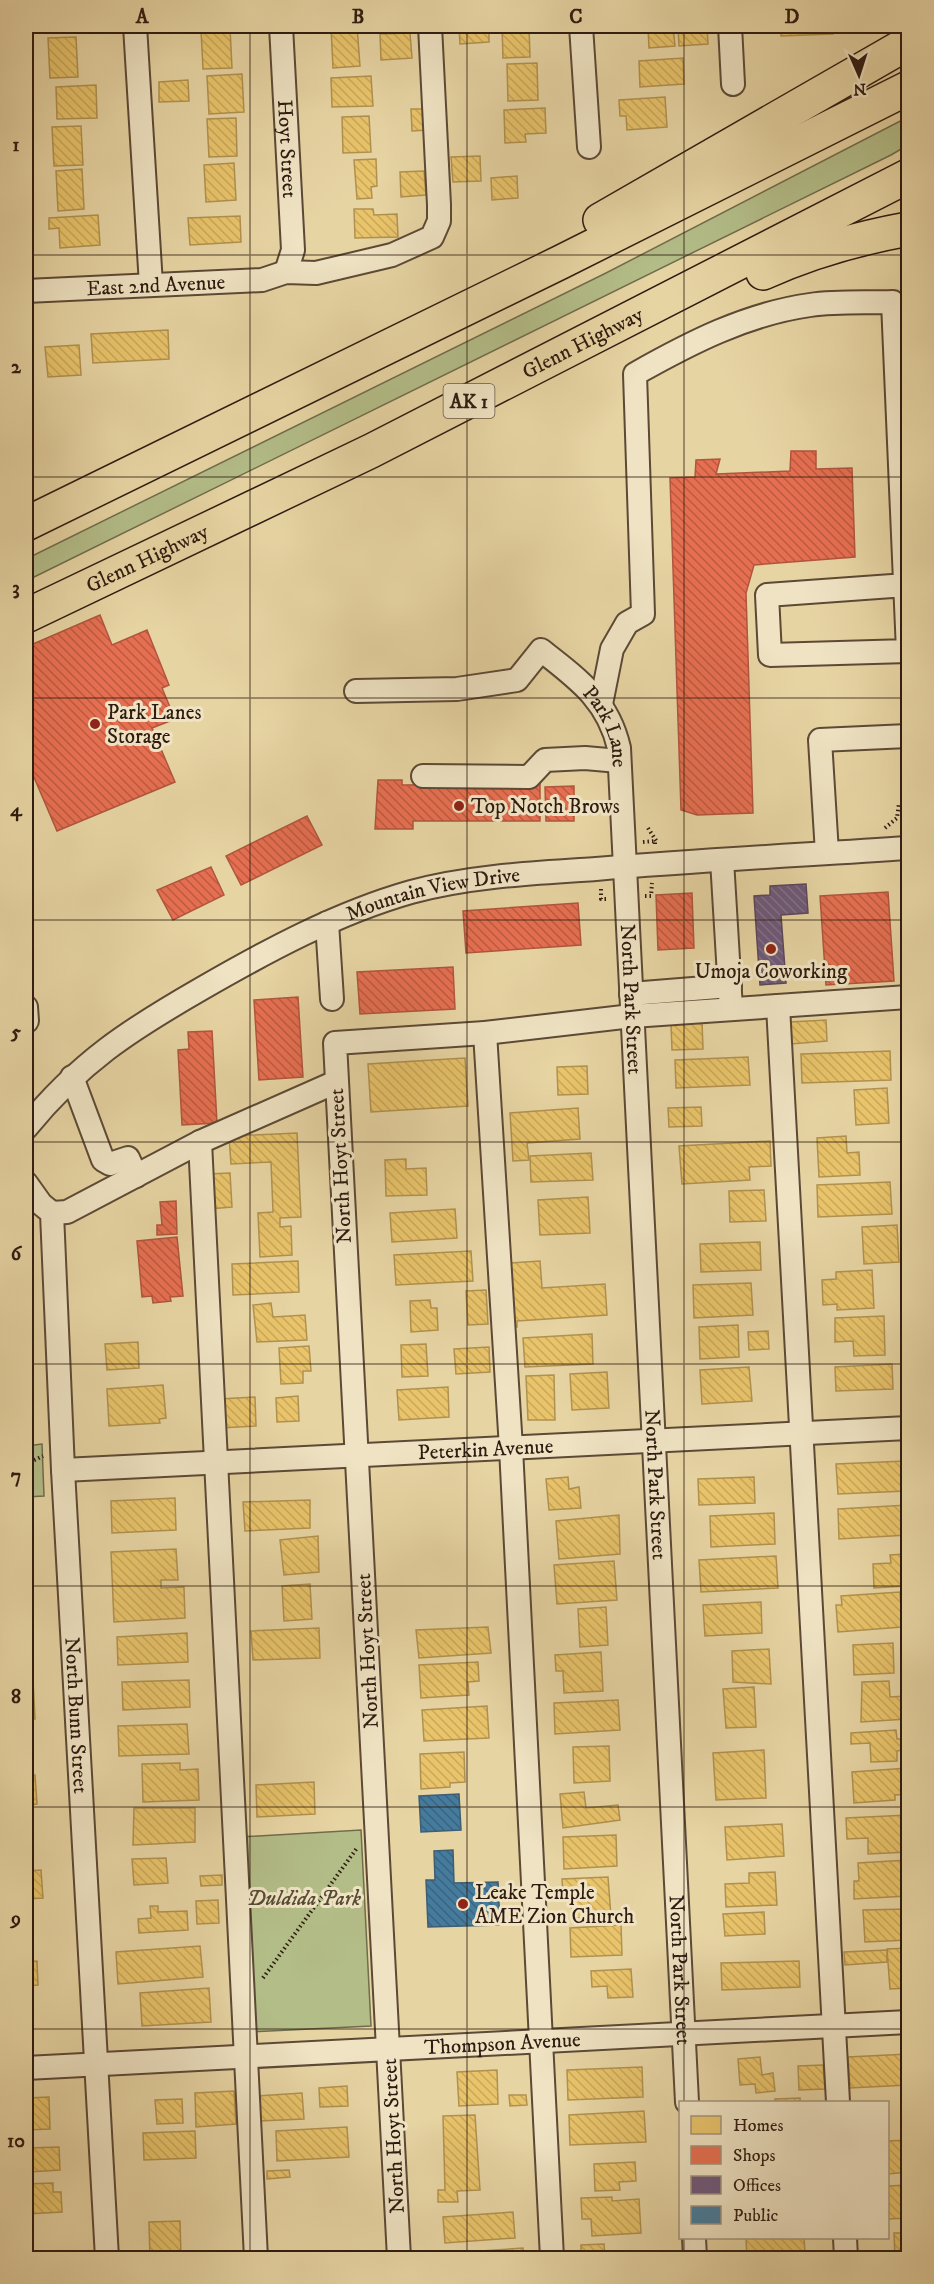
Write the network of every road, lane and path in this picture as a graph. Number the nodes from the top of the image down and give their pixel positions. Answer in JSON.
{"nodes":[{"id":1,"x":135,"y":26,"type":"edge"},
{"id":2,"x":281,"y":26,"type":"edge"},
{"id":3,"x":430,"y":26,"type":"edge"},
{"id":4,"x":581,"y":26,"type":"edge"},
{"id":5,"x":730,"y":26,"type":"edge"},
{"id":6,"x":909,"y":43,"type":"edge"},
{"id":7,"x":733,"y":84,"type":"dead end"},
{"id":8,"x":909,"y":88,"type":"edge"},
{"id":9,"x":589,"y":147,"type":"dead end"},
{"id":10,"x":909,"y":176,"type":"edge"},
{"id":11,"x":909,"y":230,"type":"edge"},
{"id":12,"x":286,"y":272,"type":"junction"},
{"id":13,"x":151,"y":285,"type":"junction"},
{"id":14,"x":26,"y":291,"type":"edge"},
{"id":15,"x":401,"y":340,"type":"junction"},
{"id":16,"x":370,"y":451,"type":"junction"},
{"id":17,"x":26,"y":524,"type":"edge"},
{"id":18,"x":906,"y":585,"type":"junction"},
{"id":19,"x":26,"y":616,"type":"edge"},
{"id":20,"x":909,"y":651,"type":"edge"},
{"id":21,"x":356,"y":691,"type":"dead end"},
{"id":22,"x":602,"y":704,"type":"junction"},
{"id":23,"x":909,"y":736,"type":"edge"},
{"id":24,"x":619,"y":762,"type":"junction"},
{"id":25,"x":423,"y":776,"type":"dead end"},
{"id":26,"x":909,"y":848,"type":"edge"},
{"id":27,"x":827,"y":854,"type":"junction"},
{"id":28,"x":722,"y":860,"type":"junction"},
{"id":29,"x":624,"y":866,"type":"junction"},
{"id":30,"x":327,"y":923,"type":"junction"},
{"id":31,"x":730,"y":986,"type":"junction"},
{"id":32,"x":909,"y":997,"type":"edge"},
{"id":33,"x":332,"y":999,"type":"dead end"},
{"id":34,"x":631,"y":1005,"type":"junction"},
{"id":35,"x":778,"y":1006,"type":"junction"},
{"id":36,"x":731,"y":1009,"type":"junction"},
{"id":37,"x":485,"y":1033,"type":"junction"},
{"id":38,"x":72,"y":1077,"type":"junction"},
{"id":39,"x":336,"y":1082,"type":"junction"},
{"id":40,"x":26,"y":1128,"type":"edge"},
{"id":41,"x":200,"y":1142,"type":"junction"},
{"id":42,"x":136,"y":1176,"type":"junction"},
{"id":43,"x":26,"y":1183,"type":"edge"},
{"id":44,"x":52,"y":1213,"type":"junction"},
{"id":45,"x":909,"y":1428,"type":"edge"},
{"id":46,"x":802,"y":1433,"type":"junction"},
{"id":47,"x":654,"y":1441,"type":"junction"},
{"id":48,"x":511,"y":1448,"type":"junction"},
{"id":49,"x":356,"y":1456,"type":"junction"},
{"id":50,"x":215,"y":1463,"type":"junction"},
{"id":51,"x":63,"y":1470,"type":"junction"},
{"id":52,"x":376,"y":1833,"type":"junction"},
{"id":53,"x":244,"y":2005,"type":"junction"},
{"id":54,"x":909,"y":2022,"type":"edge"},
{"id":55,"x":834,"y":2026,"type":"junction"},
{"id":56,"x":684,"y":2034,"type":"junction"},
{"id":57,"x":540,"y":2041,"type":"junction"},
{"id":58,"x":388,"y":2051,"type":"junction"},
{"id":59,"x":245,"y":2058,"type":"junction"},
{"id":60,"x":96,"y":2065,"type":"junction"},
{"id":61,"x":26,"y":2068,"type":"edge"},
{"id":62,"x":687,"y":2101,"type":"edge"},
{"id":63,"x":838,"y":2101,"type":"edge"},
{"id":64,"x":694,"y":2239,"type":"edge"},
{"id":65,"x":845,"y":2239,"type":"edge"},
{"id":66,"x":107,"y":2259,"type":"edge"},
{"id":67,"x":256,"y":2259,"type":"edge"},
{"id":68,"x":399,"y":2259,"type":"edge"},
{"id":69,"x":552,"y":2259,"type":"edge"},
{"id":70,"x":695,"y":2259,"type":"edge"},
{"id":71,"x":846,"y":2259,"type":"edge"}],
"edges":[{"from":1,"to":13,"type":"street"},
{"from":2,"to":12,"type":"street","name":"Hoyt Street"},
{"from":3,"to":12,"type":"street","name":"East 2nd Avenue"},
{"from":4,"to":9,"type":"street"},
{"from":5,"to":7,"type":"street"},
{"from":6,"to":15,"type":"highway"},
{"from":8,"to":15,"type":"highway"},
{"from":10,"to":16,"type":"highway","name":"Glenn Highway","number":"AK 1"},
{"from":11,"to":16,"type":"highway"},
{"from":12,"to":13,"type":"street","name":"East 2nd Avenue"},
{"from":13,"to":14,"type":"street","name":"East 2nd Avenue"},
{"from":15,"to":17,"type":"highway"},
{"from":16,"to":19,"type":"highway","name":"Glenn Highway","number":"AK 1"},
{"from":18,"to":20,"type":"street"},
{"from":18,"to":20,"type":"street"},
{"from":18,"to":22,"type":"street"},
{"from":21,"to":22,"type":"street","name":"Park Lane"},
{"from":22,"to":24,"type":"street","name":"Park Lane"},
{"from":23,"to":27,"type":"street"},
{"from":24,"to":25,"type":"street"},
{"from":24,"to":29,"type":"street","name":"Park Lane"},
{"from":26,"to":27,"type":"street","name":"Mountain View Drive"},
{"from":27,"to":28,"type":"street","name":"Mountain View Drive"},
{"from":28,"to":29,"type":"street","name":"Mountain View Drive"},
{"from":28,"to":31,"type":"street"},
{"from":29,"to":30,"type":"street","name":"Mountain View Drive"},
{"from":29,"to":34,"type":"street","name":"North Park Street"},
{"from":30,"to":33,"type":"street"},
{"from":30,"to":38,"type":"street","name":"Mountain View Drive"},
{"from":31,"to":34,"type":"street"},
{"from":31,"to":36,"type":"street"},
{"from":32,"to":35,"type":"street"},
{"from":34,"to":36,"type":"street"},
{"from":34,"to":37,"type":"street"},
{"from":34,"to":47,"type":"street","name":"North Park Street"},
{"from":35,"to":36,"type":"street"},
{"from":35,"to":46,"type":"street"},
{"from":37,"to":39,"type":"street","name":"North Hoyt Street"},
{"from":37,"to":48,"type":"street"},
{"from":38,"to":40,"type":"street","name":"Mountain View Drive"},
{"from":38,"to":42,"type":"street"},
{"from":39,"to":41,"type":"street"},
{"from":39,"to":49,"type":"street","name":"North Hoyt Street"},
{"from":41,"to":42,"type":"street"},
{"from":41,"to":50,"type":"street"},
{"from":42,"to":44,"type":"street"},
{"from":43,"to":44,"type":"street"},
{"from":44,"to":51,"type":"street","name":"North Bunn Street"},
{"from":45,"to":46,"type":"street","name":"Peterkin Avenue"},
{"from":46,"to":47,"type":"street","name":"Peterkin Avenue"},
{"from":46,"to":55,"type":"street"},
{"from":47,"to":48,"type":"street","name":"Peterkin Avenue"},
{"from":47,"to":56,"type":"street","name":"North Park Street"},
{"from":48,"to":49,"type":"street","name":"Peterkin Avenue"},
{"from":48,"to":57,"type":"street"},
{"from":49,"to":50,"type":"street","name":"Peterkin Avenue"},
{"from":49,"to":52,"type":"street","name":"North Hoyt Street"},
{"from":50,"to":51,"type":"street","name":"Peterkin Avenue"},
{"from":50,"to":53,"type":"street"},
{"from":51,"to":60,"type":"street","name":"North Bunn Street"},
{"from":52,"to":53,"type":"path"},
{"from":52,"to":58,"type":"street","name":"North Hoyt Street"},
{"from":53,"to":59,"type":"street"},
{"from":54,"to":55,"type":"street","name":"Thompson Avenue"},
{"from":55,"to":56,"type":"street","name":"Thompson Avenue"},
{"from":55,"to":63,"type":"street"},
{"from":56,"to":57,"type":"street","name":"Thompson Avenue"},
{"from":56,"to":62,"type":"street","name":"North Park Street"},
{"from":57,"to":58,"type":"street","name":"Thompson Avenue"},
{"from":57,"to":69,"type":"street"},
{"from":58,"to":59,"type":"street","name":"Thompson Avenue"},
{"from":58,"to":68,"type":"street","name":"North Hoyt Street"},
{"from":59,"to":60,"type":"street","name":"Thompson Avenue"},
{"from":59,"to":67,"type":"street"},
{"from":60,"to":61,"type":"street","name":"Thompson Avenue"},
{"from":60,"to":66,"type":"street","name":"North Bunn Street"},
{"from":64,"to":70,"type":"street"},
{"from":65,"to":71,"type":"street"}]}
